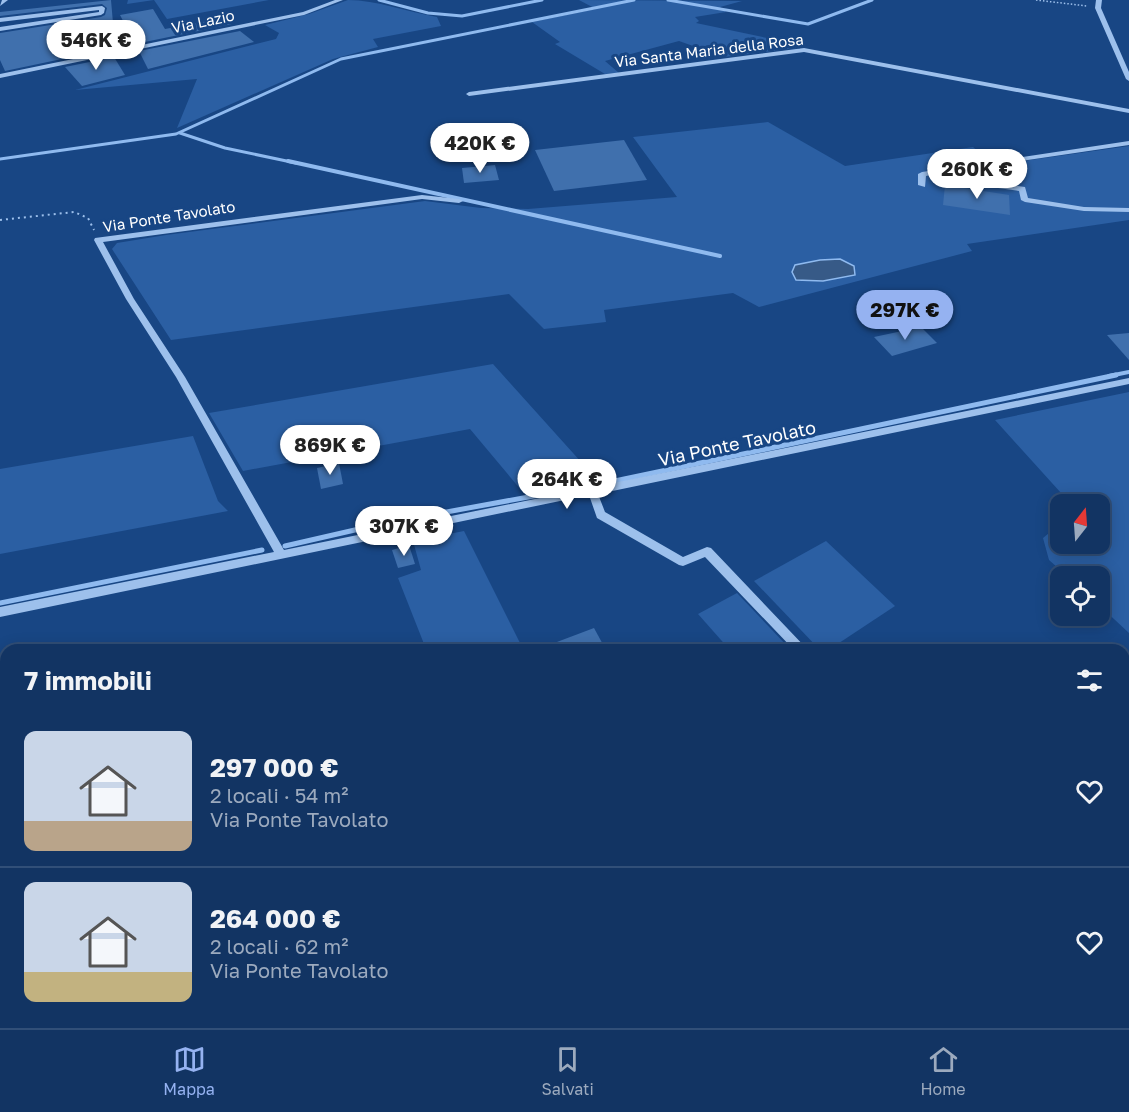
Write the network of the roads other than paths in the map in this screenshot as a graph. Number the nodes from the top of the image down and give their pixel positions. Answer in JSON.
{"nodes":[{"id":1,"x":5,"y":0,"type":"edge"},
{"id":2,"x":340,"y":0,"type":"edge"},
{"id":3,"x":1099,"y":0,"type":"edge"},
{"id":4,"x":0,"y":4,"type":"edge"},
{"id":5,"x":0,"y":20,"type":"edge"},
{"id":6,"x":0,"y":29,"type":"edge"},
{"id":7,"x":0,"y":76,"type":"edge"},
{"id":8,"x":1129,"y":79,"type":"edge"},
{"id":9,"x":469,"y":94,"type":"dead end"},
{"id":10,"x":1129,"y":111,"type":"edge"},
{"id":11,"x":1129,"y":143,"type":"edge"},
{"id":12,"x":940,"y":171,"type":"junction"},
{"id":13,"x":922,"y":185,"type":"dead end"},
{"id":14,"x":459,"y":201,"type":"dead end"},
{"id":15,"x":1129,"y":210,"type":"edge"},
{"id":16,"x":1129,"y":381,"type":"edge"},
{"id":17,"x":592,"y":491,"type":"junction"},
{"id":18,"x":281,"y":555,"type":"junction"},
{"id":19,"x":0,"y":612,"type":"edge"},
{"id":20,"x":796,"y":644,"type":"edge"}],
"edges":[{"from":1,"to":4,"type":"street"},
{"from":2,"to":7,"type":"street","name":"Via Lazio"},
{"from":3,"to":8,"type":"street"},
{"from":5,"to":6,"type":"street"},
{"from":9,"to":10,"type":"street","name":"Via Santa Maria della Rosa"},
{"from":11,"to":12,"type":"street"},
{"from":12,"to":13,"type":"street"},
{"from":12,"to":15,"type":"street"},
{"from":14,"to":18,"type":"street","name":"Via Ponte Tavolato"},
{"from":16,"to":17,"type":"street","name":"Via Ponte Tavolato"},
{"from":17,"to":18,"type":"street","name":"Via Ponte Tavolato"},
{"from":17,"to":20,"type":"street"},
{"from":18,"to":19,"type":"street","name":"Via Ponte Tavolato"}]}
